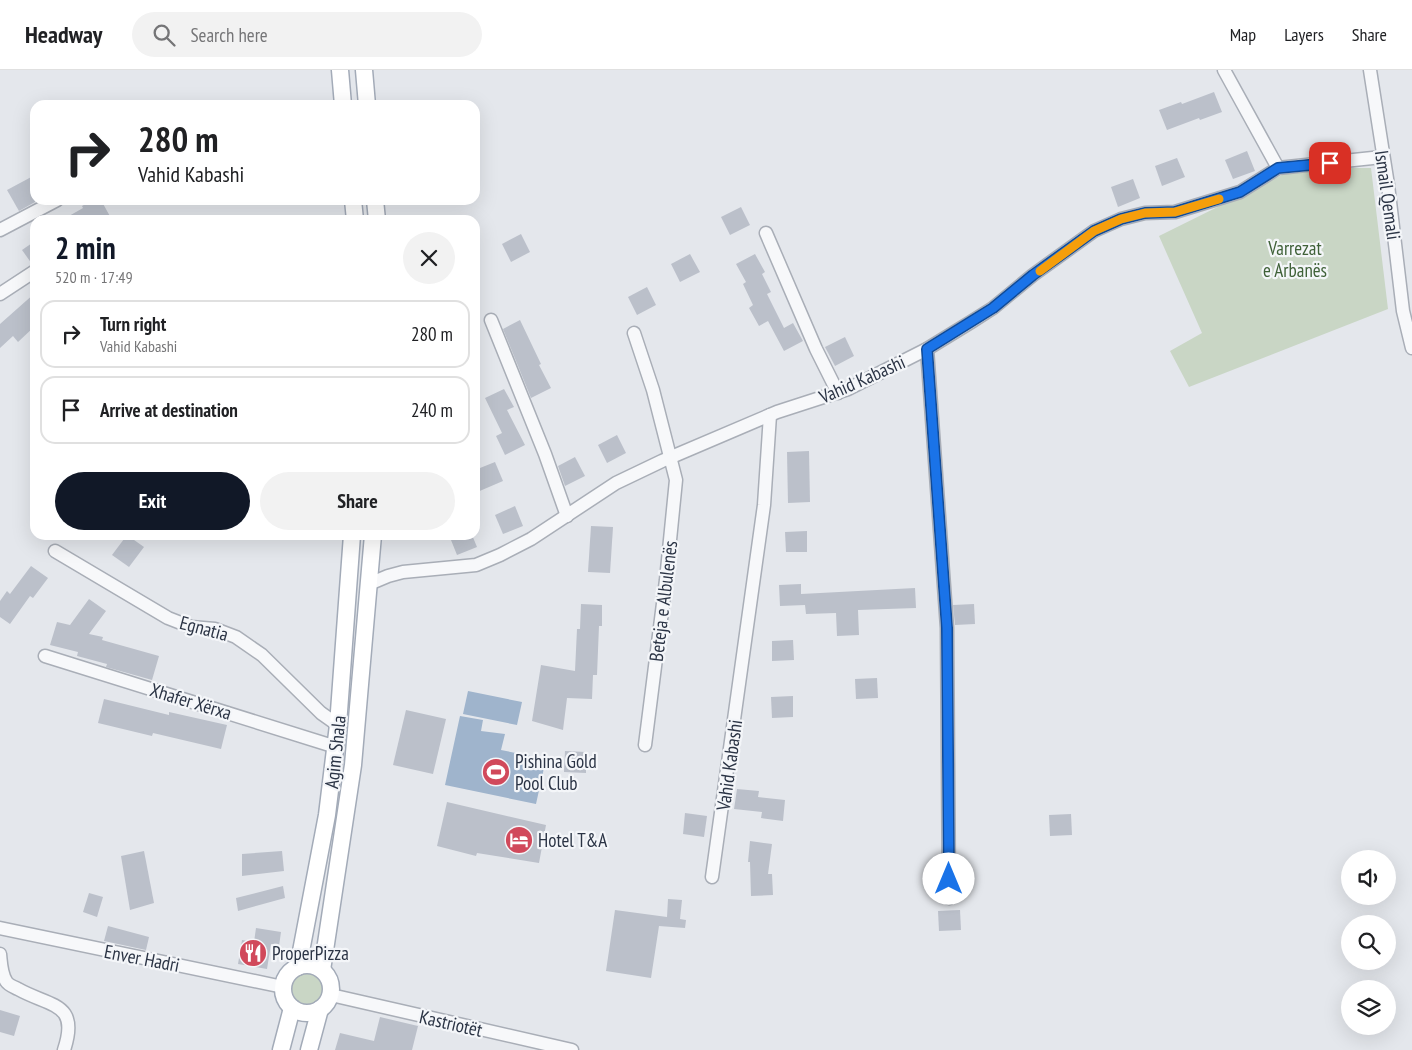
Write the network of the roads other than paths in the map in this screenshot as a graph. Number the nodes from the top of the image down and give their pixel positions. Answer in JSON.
{"nodes":[{"id":1,"x":340,"y":70,"type":"edge"},
{"id":2,"x":364,"y":70,"type":"edge"},
{"id":3,"x":1224,"y":70,"type":"edge"},
{"id":4,"x":1370,"y":70,"type":"edge"},
{"id":5,"x":343,"y":100,"type":"edge"},
{"id":6,"x":367,"y":100,"type":"edge"},
{"id":7,"x":1382,"y":158,"type":"junction"},
{"id":8,"x":1278,"y":168,"type":"junction"},
{"id":9,"x":48,"y":205,"type":"edge"},
{"id":10,"x":0,"y":230,"type":"edge"},
{"id":11,"x":766,"y":233,"type":"dead end"},
{"id":12,"x":30,"y":274,"type":"edge"},
{"id":13,"x":0,"y":294,"type":"edge"},
{"id":14,"x":491,"y":320,"type":"dead end"},
{"id":15,"x":634,"y":333,"type":"dead end"},
{"id":16,"x":1412,"y":348,"type":"edge"},
{"id":17,"x":927,"y":349,"type":"junction"},
{"id":18,"x":838,"y":392,"type":"junction"},
{"id":19,"x":770,"y":415,"type":"junction"},
{"id":20,"x":671,"y":458,"type":"junction"},
{"id":21,"x":566,"y":516,"type":"junction"},
{"id":22,"x":352,"y":540,"type":"edge"},
{"id":23,"x":373,"y":540,"type":"edge"},
{"id":24,"x":55,"y":552,"type":"dead end"},
{"id":25,"x":369,"y":584,"type":"junction"},
{"id":26,"x":45,"y":656,"type":"dead end"},
{"id":27,"x":338,"y":725,"type":"junction"},
{"id":28,"x":645,"y":745,"type":"dead end"},
{"id":29,"x":336,"y":747,"type":"junction"},
{"id":30,"x":712,"y":877,"type":"dead end"},
{"id":31,"x":949,"y":898,"type":"dead end"},
{"id":32,"x":0,"y":931,"type":"edge"},
{"id":33,"x":0,"y":954,"type":"edge"},
{"id":34,"x":298,"y":966,"type":"junction"},
{"id":35,"x":322,"y":970,"type":"junction"},
{"id":36,"x":283,"y":987,"type":"junction"},
{"id":37,"x":330,"y":995,"type":"junction"},
{"id":38,"x":292,"y":1008,"type":"junction"},
{"id":39,"x":320,"y":1009,"type":"junction"},
{"id":40,"x":64,"y":1050,"type":"edge"},
{"id":41,"x":282,"y":1050,"type":"edge"},
{"id":42,"x":309,"y":1050,"type":"edge"},
{"id":43,"x":572,"y":1050,"type":"edge"}],
"edges":[{"from":1,"to":5,"type":"main road"},
{"from":2,"to":6,"type":"main road"},
{"from":3,"to":8,"type":"street"},
{"from":4,"to":7,"type":"street","name":"Ismail Qemali"},
{"from":7,"to":8,"type":"street","name":"Vahid Kabashi"},
{"from":7,"to":16,"type":"street","name":"Ismail Qemali"},
{"from":8,"to":17,"type":"street","name":"Vahid Kabashi"},
{"from":9,"to":10,"type":"street"},
{"from":11,"to":18,"type":"street"},
{"from":12,"to":13,"type":"street"},
{"from":14,"to":21,"type":"street"},
{"from":15,"to":20,"type":"street","name":"Beteja e Albulenës"},
{"from":17,"to":18,"type":"street","name":"Vahid Kabashi"},
{"from":17,"to":31,"type":"street"},
{"from":18,"to":19,"type":"street","name":"Vahid Kabashi"},
{"from":19,"to":20,"type":"street","name":"Vahid Kabashi"},
{"from":19,"to":30,"type":"street","name":"Vahid Kabashi"},
{"from":20,"to":21,"type":"street","name":"Vahid Kabashi"},
{"from":20,"to":28,"type":"street","name":"Beteja e Albulenës"},
{"from":21,"to":25,"type":"street","name":"Vahid Kabashi"},
{"from":22,"to":27,"type":"main road","name":"Agim Shala"},
{"from":23,"to":25,"type":"main road"},
{"from":24,"to":27,"type":"street","name":"Egnatia"},
{"from":25,"to":35,"type":"main road"},
{"from":26,"to":29,"type":"street","name":"Xhafer Xërxa"},
{"from":27,"to":29,"type":"main road","name":"Agim Shala"},
{"from":29,"to":34,"type":"main road","name":"Agim Shala"},
{"from":32,"to":36,"type":"street","name":"Enver Hadri"},
{"from":33,"to":40,"type":"street"},
{"from":34,"to":35,"type":"main road"},
{"from":34,"to":36,"type":"main road","name":"Agim Shala"},
{"from":35,"to":37,"type":"main road"},
{"from":36,"to":38,"type":"main road"},
{"from":37,"to":39,"type":"main road"},
{"from":37,"to":43,"type":"street","name":"Kastriotët"},
{"from":38,"to":39,"type":"main road"},
{"from":38,"to":41,"type":"main road"},
{"from":39,"to":42,"type":"main road"}]}
